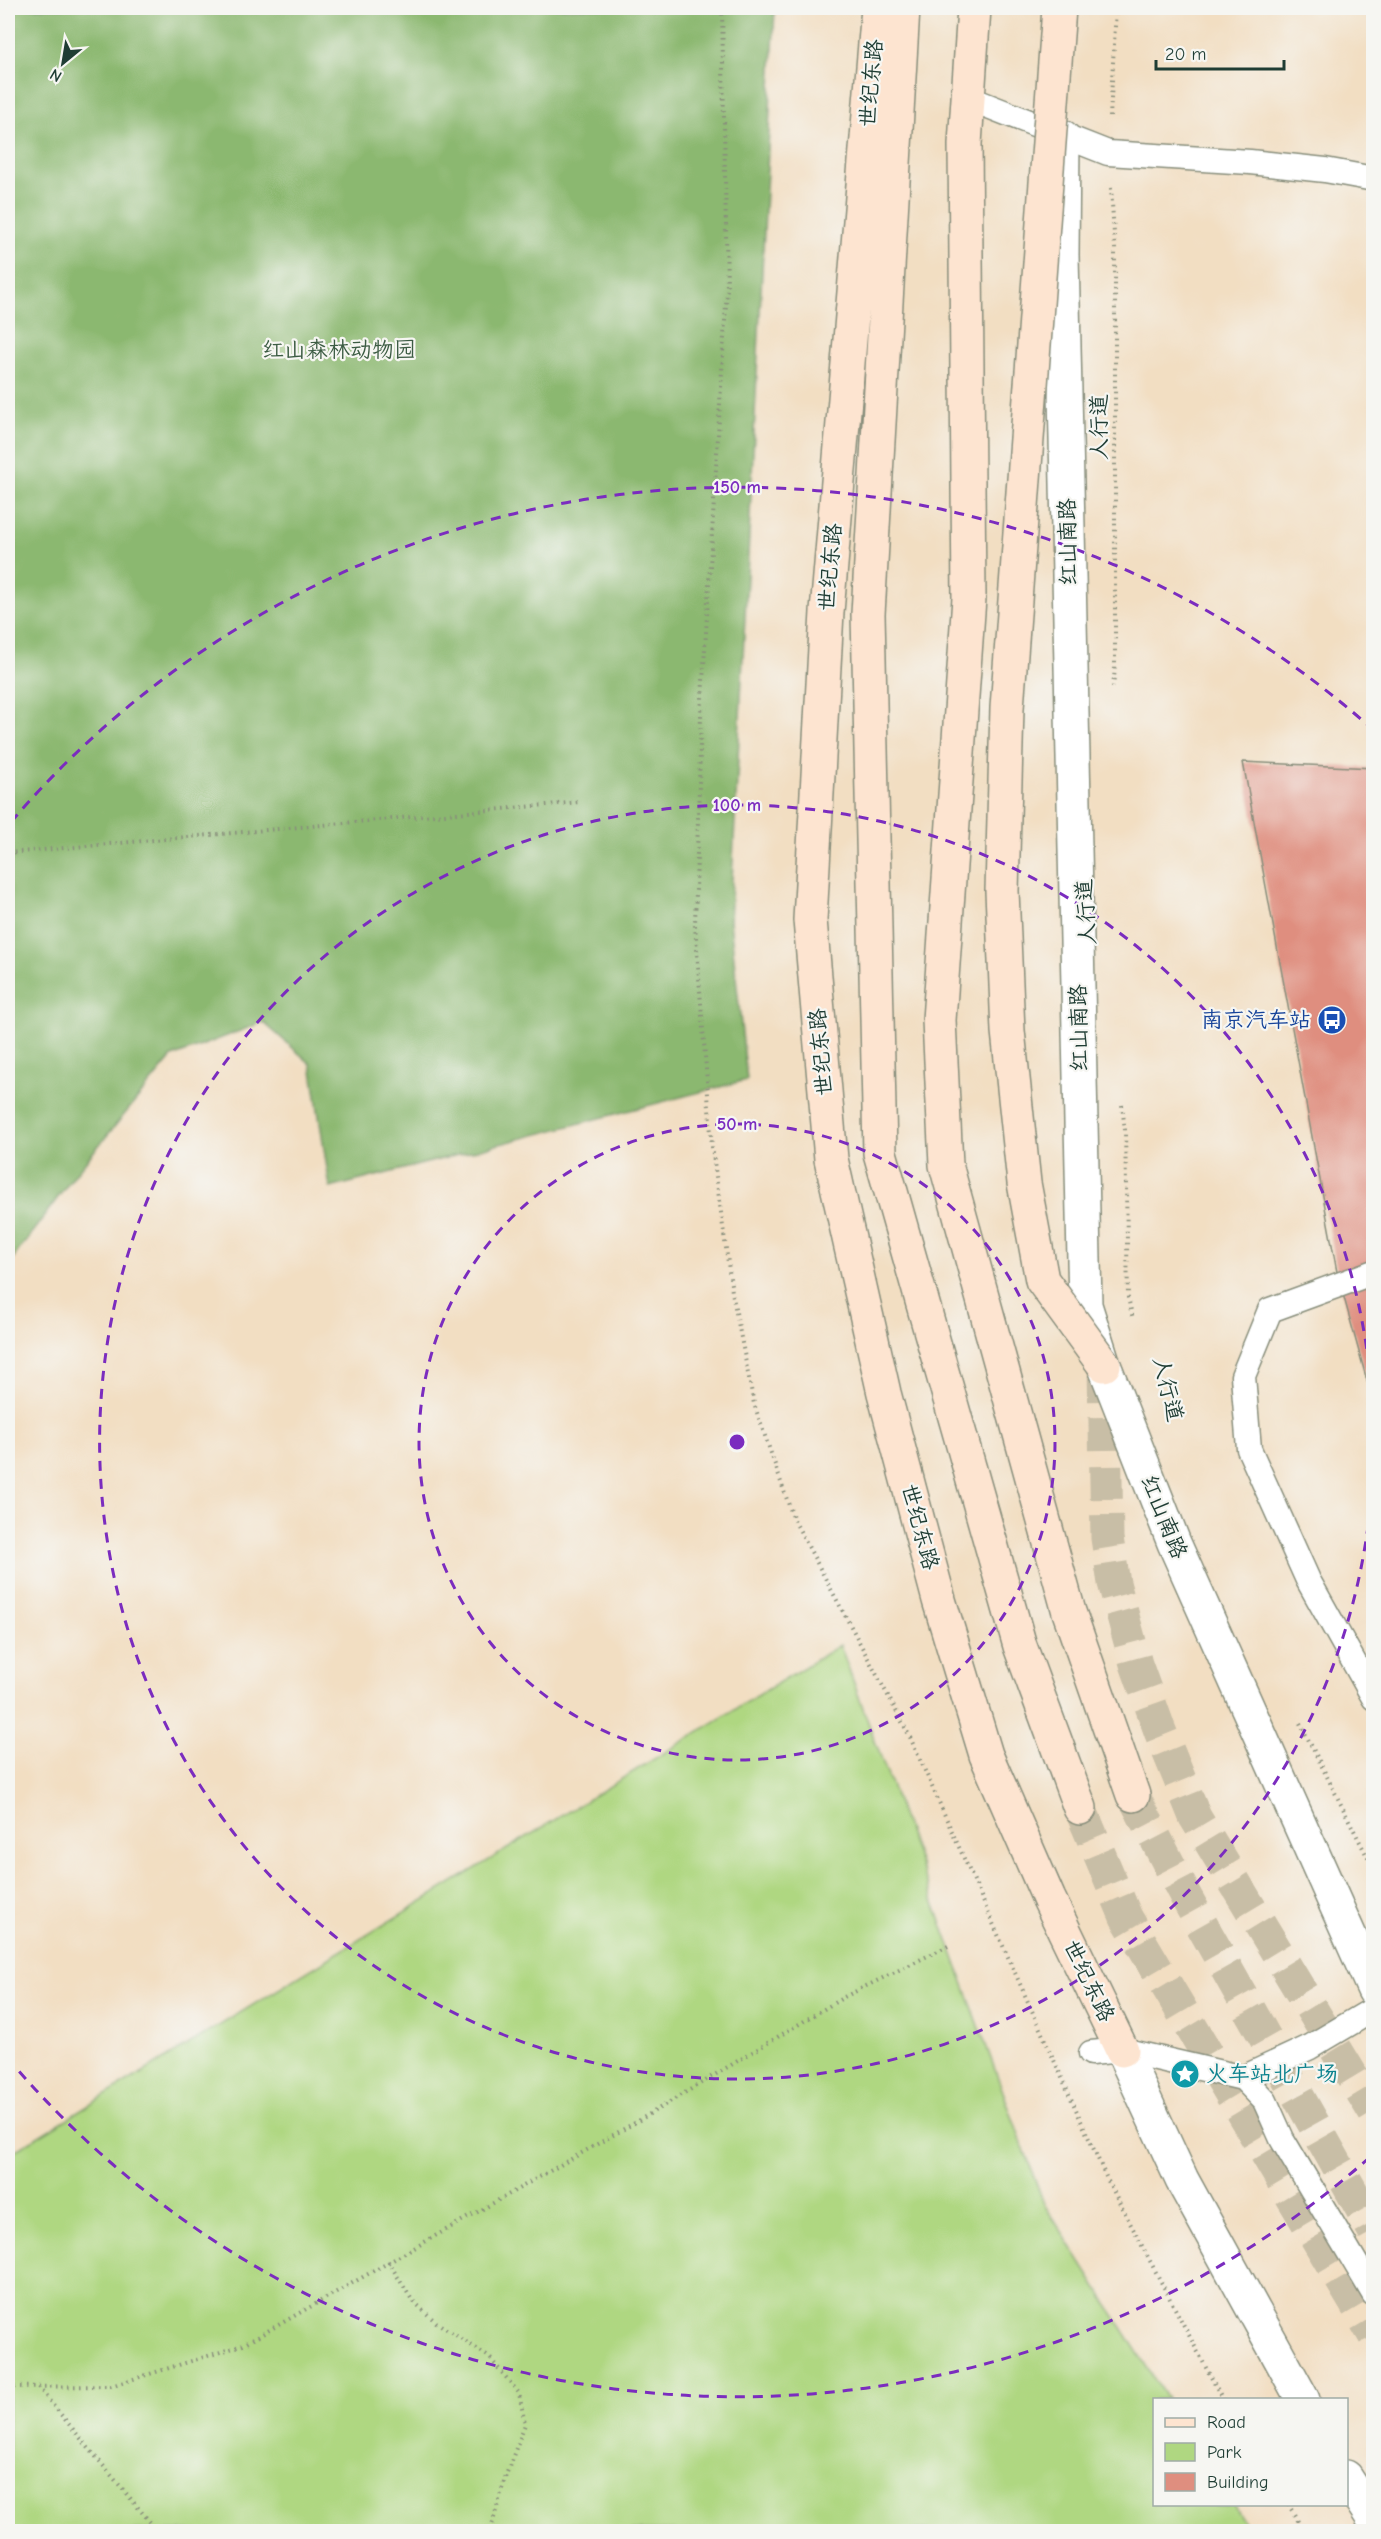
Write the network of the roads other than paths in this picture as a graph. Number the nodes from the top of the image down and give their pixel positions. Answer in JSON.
{"nodes":[{"id":1,"x":878,"y":8,"type":"edge"},
{"id":2,"x":903,"y":8,"type":"edge"},
{"id":3,"x":974,"y":8,"type":"edge"},
{"id":4,"x":1059,"y":8,"type":"edge"},
{"id":5,"x":1066,"y":8,"type":"edge"},
{"id":6,"x":968,"y":98,"type":"junction"},
{"id":7,"x":1064,"y":134,"type":"junction"},
{"id":8,"x":1374,"y":179,"type":"edge"},
{"id":9,"x":1374,"y":1272,"type":"edge"},
{"id":10,"x":1104,"y":1365,"type":"junction"},
{"id":11,"x":1374,"y":1698,"type":"edge"},
{"id":12,"x":1133,"y":1795,"type":"tunnel mouth"},
{"id":13,"x":1080,"y":1808,"type":"tunnel mouth"},
{"id":14,"x":1374,"y":1990,"type":"edge"},
{"id":15,"x":1374,"y":2009,"type":"edge"},
{"id":16,"x":1107,"y":2051,"type":"junction"},
{"id":17,"x":1243,"y":2078,"type":"junction"},
{"id":18,"x":1374,"y":2294,"type":"edge"},
{"id":19,"x":1302,"y":2398,"type":"edge"},
{"id":20,"x":1348,"y":2479,"type":"edge"},
{"id":21,"x":1374,"y":2520,"type":"edge"}],
"edges":[{"from":1,"to":16,"type":"main road","name":"世纪东路"},
{"from":2,"to":13,"type":"main road"},
{"from":3,"to":6,"type":"main road"},
{"from":4,"to":10,"type":"main road","bridge":true},
{"from":5,"to":7,"type":"street","name":"红山南路"},
{"from":6,"to":7,"type":"lane"},
{"from":6,"to":12,"type":"main road"},
{"from":7,"to":8,"type":"lane"},
{"from":7,"to":10,"type":"street","name":"红山南路"},
{"from":9,"to":11,"type":"lane"},
{"from":10,"to":14,"type":"street","name":"红山南路"},
{"from":15,"to":17,"type":"lane"},
{"from":16,"to":17,"type":"lane"},
{"from":16,"to":19,"type":"street"},
{"from":17,"to":18,"type":"lane"},
{"from":20,"to":21,"type":"street"}]}
